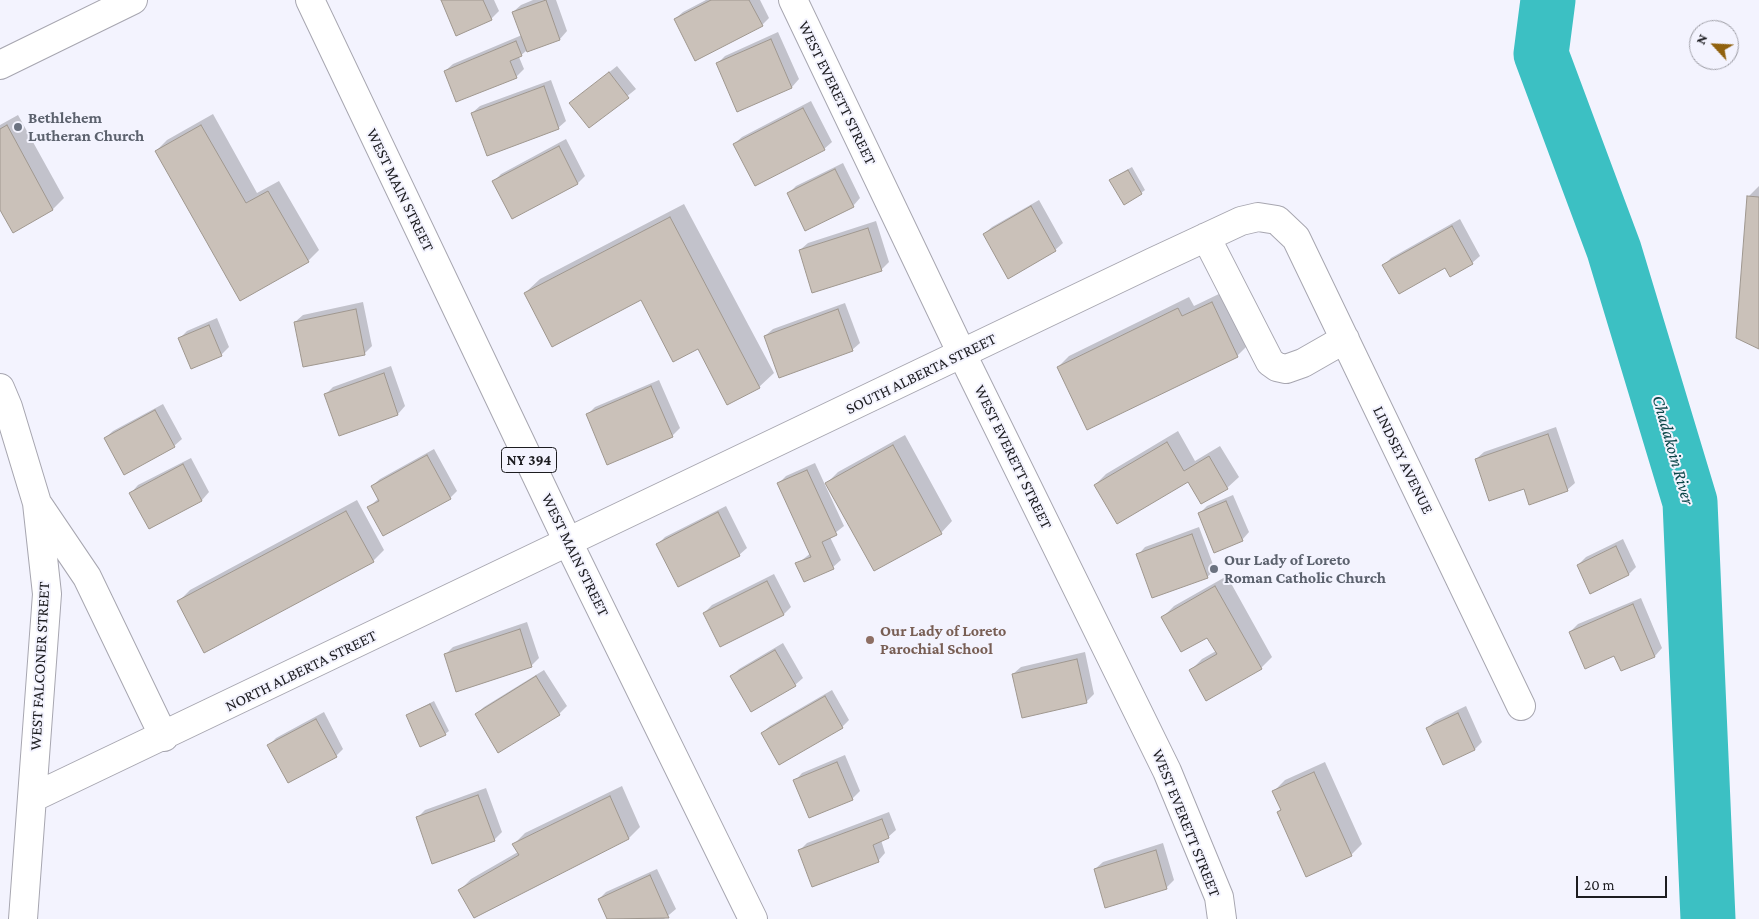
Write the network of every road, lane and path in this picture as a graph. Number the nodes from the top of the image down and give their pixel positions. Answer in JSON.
{"nodes":[{"id":1,"x":133,"y":0,"type":"edge"},
{"id":2,"x":310,"y":0,"type":"edge"},
{"id":3,"x":793,"y":0,"type":"edge"},
{"id":4,"x":0,"y":65,"type":"edge"},
{"id":5,"x":1277,"y":220,"type":"joint"},
{"id":6,"x":1206,"y":237,"type":"junction"},
{"id":7,"x":1345,"y":339,"type":"junction"},
{"id":8,"x":962,"y":354,"type":"junction"},
{"id":9,"x":0,"y":388,"type":"edge"},
{"id":10,"x":37,"y":503,"type":"junction"},
{"id":11,"x":568,"y":542,"type":"junction"},
{"id":12,"x":1520,"y":706,"type":"dead end"},
{"id":13,"x":164,"y":737,"type":"junction"},
{"id":14,"x":32,"y":798,"type":"junction"},
{"id":15,"x":24,"y":919,"type":"edge"},
{"id":16,"x":753,"y":919,"type":"edge"},
{"id":17,"x":1222,"y":919,"type":"edge"}],
"edges":[{"from":1,"to":4,"type":"street"},
{"from":2,"to":11,"type":"street","name":"WEST MAIN STREET","number":"NY 394"},
{"from":3,"to":8,"type":"street","name":"WEST EVERETT STREET"},
{"from":5,"to":6,"type":"street","name":"SOUTH ALBERTA STREET"},
{"from":5,"to":7,"type":"street","name":"LINDSEY AVENUE"},
{"from":6,"to":7,"type":"street"},
{"from":6,"to":8,"type":"street","name":"SOUTH ALBERTA STREET"},
{"from":7,"to":12,"type":"street","name":"LINDSEY AVENUE"},
{"from":8,"to":11,"type":"street","name":"SOUTH ALBERTA STREET"},
{"from":8,"to":17,"type":"street","name":"WEST EVERETT STREET"},
{"from":9,"to":10,"type":"street","name":"WEST FALCONER STREET"},
{"from":10,"to":13,"type":"street"},
{"from":10,"to":14,"type":"street","name":"WEST FALCONER STREET"},
{"from":11,"to":13,"type":"street","name":"NORTH ALBERTA STREET"},
{"from":11,"to":16,"type":"street","name":"WEST MAIN STREET","number":"NY 394"},
{"from":13,"to":14,"type":"street","name":"NORTH ALBERTA STREET"},
{"from":14,"to":15,"type":"street","name":"WEST FALCONER STREET"}]}
